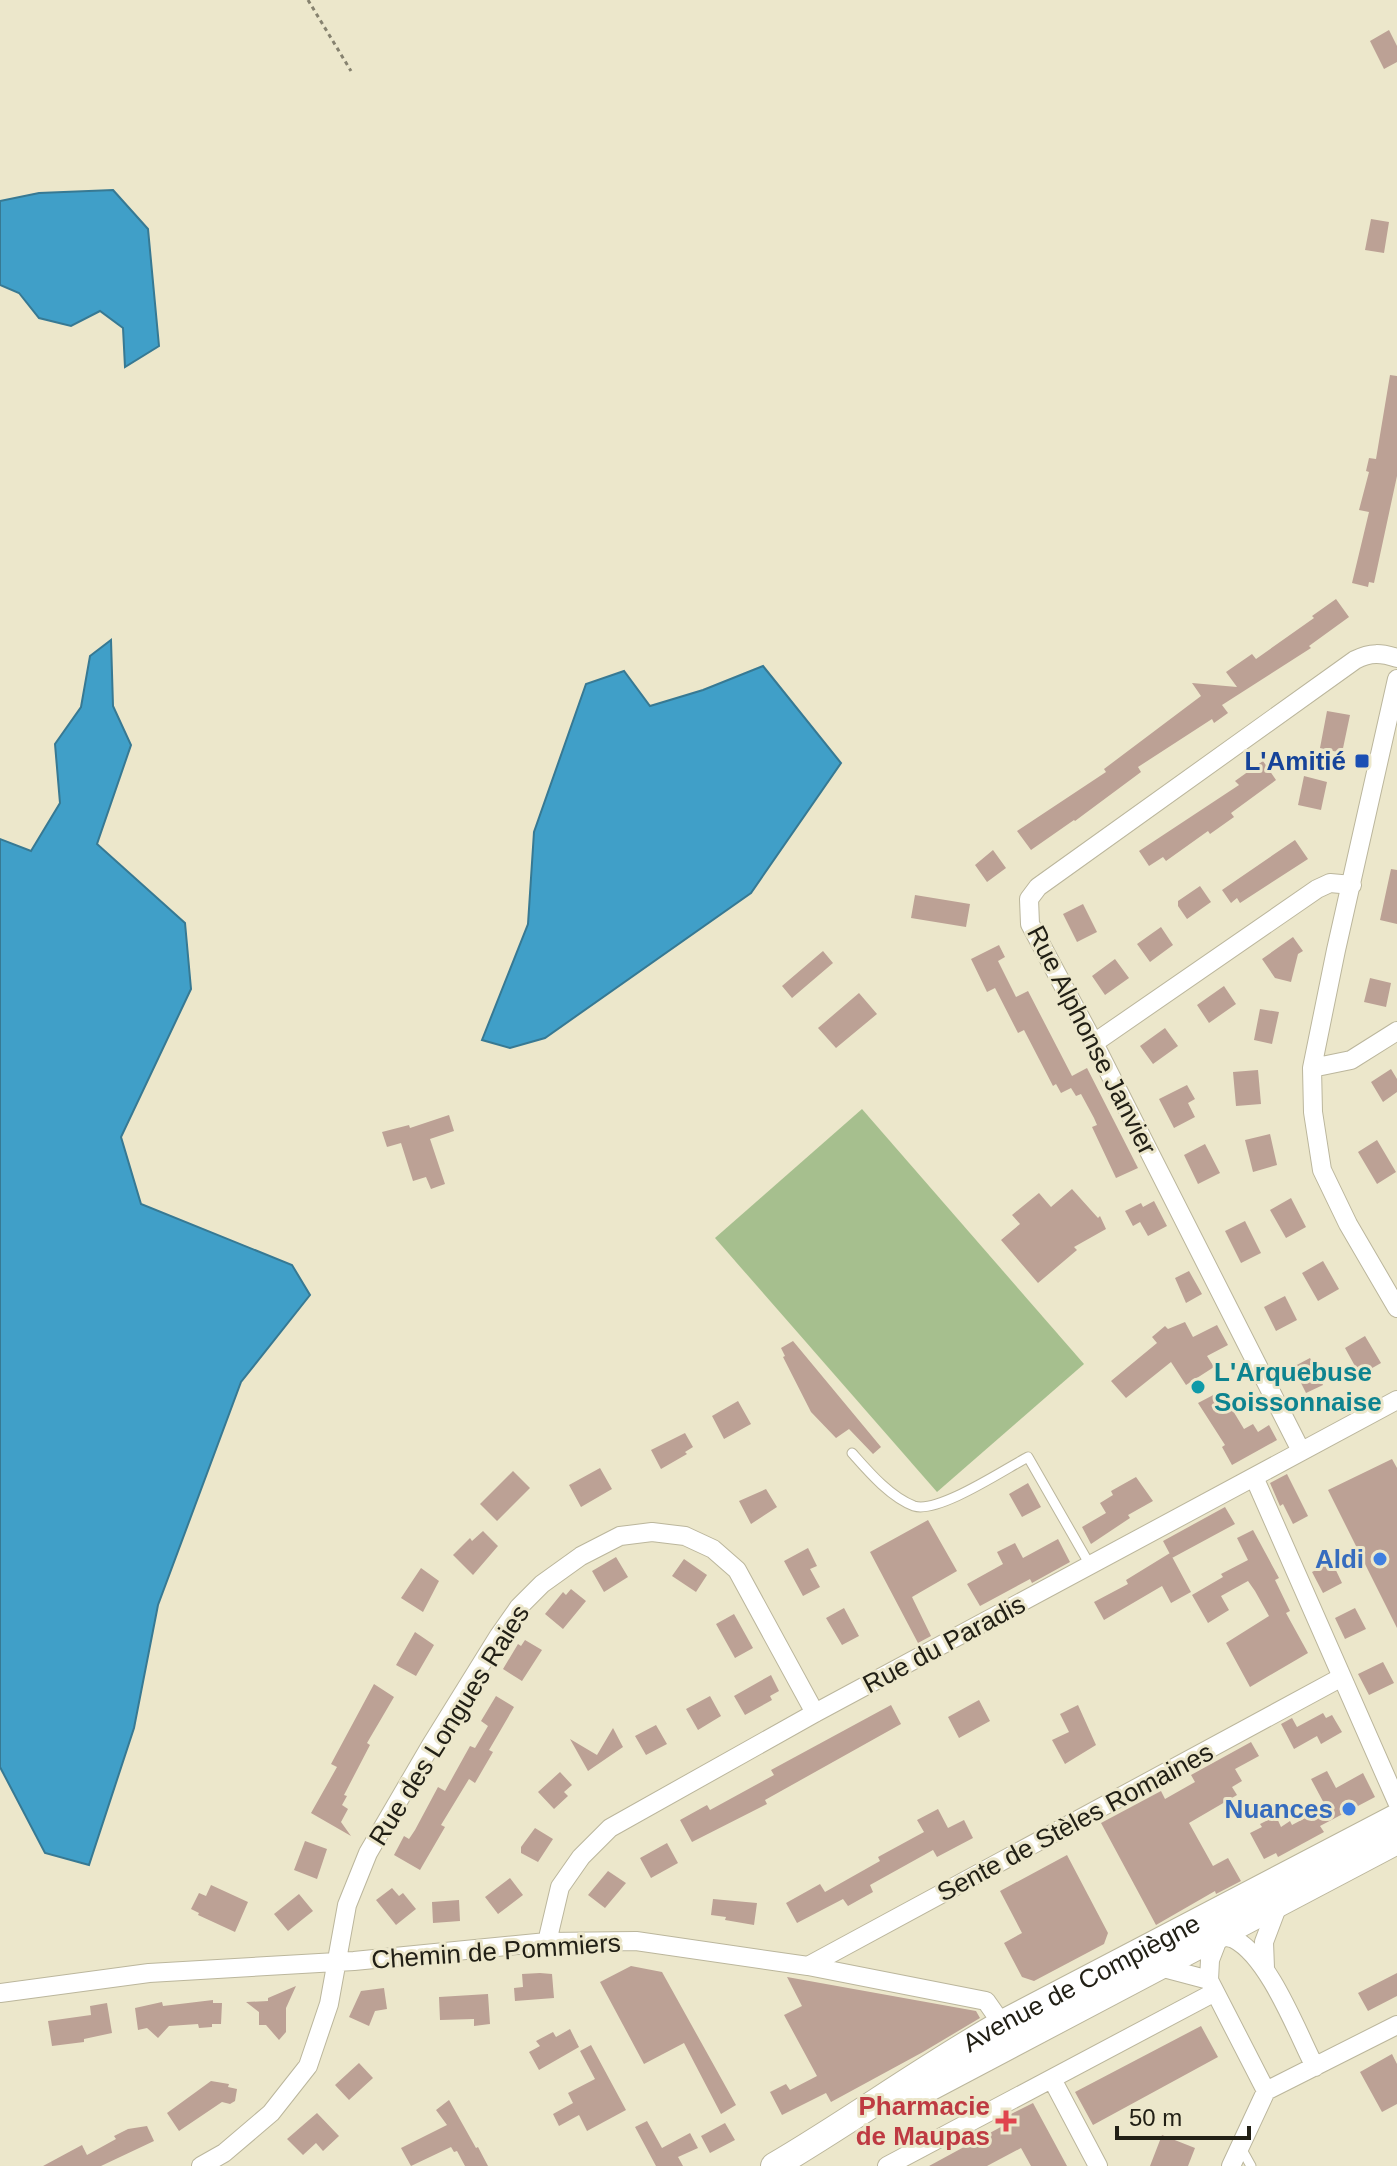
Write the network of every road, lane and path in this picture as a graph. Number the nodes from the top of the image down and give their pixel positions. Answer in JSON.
{"nodes":[{"id":1,"x":308,"y":0,"type":"edge"},
{"id":2,"x":351,"y":71,"type":"dead end"},
{"id":3,"x":1397,"y":658,"type":"edge"},
{"id":4,"x":1397,"y":679,"type":"edge"},
{"id":5,"x":1352,"y":885,"type":"junction"},
{"id":6,"x":1397,"y":1031,"type":"edge"},
{"id":7,"x":1094,"y":1043,"type":"junction"},
{"id":8,"x":1312,"y":1068,"type":"junction"},
{"id":9,"x":1397,"y":1308,"type":"edge"},
{"id":10,"x":1397,"y":1400,"type":"edge"},
{"id":11,"x":1301,"y":1451,"type":"junction"},
{"id":12,"x":852,"y":1453,"type":"dead end"},
{"id":13,"x":1254,"y":1477,"type":"junction"},
{"id":14,"x":1090,"y":1565,"type":"junction"},
{"id":15,"x":1342,"y":1677,"type":"junction"},
{"id":16,"x":815,"y":1713,"type":"junction"},
{"id":17,"x":1397,"y":1802,"type":"edge"},
{"id":18,"x":1397,"y":1817,"type":"edge"},
{"id":19,"x":1397,"y":1841,"type":"edge"},
{"id":20,"x":1268,"y":1898,"type":"junction"},
{"id":21,"x":1171,"y":1935,"type":"junction"},
{"id":22,"x":1217,"y":1937,"type":"junction"},
{"id":23,"x":547,"y":1942,"type":"junction"},
{"id":24,"x":338,"y":1962,"type":"junction"},
{"id":25,"x":808,"y":1966,"type":"junction"},
{"id":26,"x":1160,"y":1967,"type":"junction"},
{"id":27,"x":1265,"y":1968,"type":"junction"},
{"id":28,"x":1212,"y":1986,"type":"junction"},
{"id":29,"x":0,"y":1993,"type":"edge"},
{"id":30,"x":1397,"y":2025,"type":"edge"},
{"id":31,"x":1008,"y":2033,"type":"junction"},
{"id":32,"x":1315,"y":2067,"type":"junction"},
{"id":33,"x":1052,"y":2079,"type":"junction"},
{"id":34,"x":1266,"y":2091,"type":"junction"},
{"id":35,"x":1240,"y":2145,"type":"junction"},
{"id":36,"x":201,"y":2166,"type":"edge"},
{"id":37,"x":774,"y":2166,"type":"edge"},
{"id":38,"x":887,"y":2166,"type":"edge"},
{"id":39,"x":1098,"y":2166,"type":"edge"},
{"id":40,"x":1231,"y":2166,"type":"edge"},
{"id":41,"x":1251,"y":2166,"type":"edge"}],
"edges":[{"from":1,"to":2,"type":"path"},
{"from":3,"to":7,"type":"street","name":"Rue Alphonse Janvier"},
{"from":4,"to":5,"type":"street"},
{"from":5,"to":7,"type":"street"},
{"from":5,"to":8,"type":"street"},
{"from":6,"to":8,"type":"street"},
{"from":7,"to":11,"type":"street","name":"Rue Alphonse Janvier"},
{"from":8,"to":9,"type":"street"},
{"from":10,"to":11,"type":"street","name":"Rue du Paradis"},
{"from":11,"to":13,"type":"street","name":"Rue du Paradis"},
{"from":12,"to":14,"type":"lane"},
{"from":13,"to":14,"type":"street","name":"Rue du Paradis"},
{"from":13,"to":15,"type":"street"},
{"from":14,"to":16,"type":"street","name":"Rue du Paradis"},
{"from":15,"to":17,"type":"street"},
{"from":15,"to":25,"type":"street","name":"Sente de Stèles Romaines"},
{"from":16,"to":23,"type":"street","name":"Rue du Paradis"},
{"from":16,"to":24,"type":"street","name":"Rue des Longues Raies"},
{"from":18,"to":20,"type":"main road","name":"Avenue de Compiègne"},
{"from":19,"to":20,"type":"main road","name":"Avenue de Compiègne"},
{"from":20,"to":21,"type":"main road","name":"Avenue de Compiègne"},
{"from":20,"to":22,"type":"main road","name":"Avenue de Compiègne"},
{"from":20,"to":27,"type":"street"},
{"from":21,"to":22,"type":"street"},
{"from":21,"to":31,"type":"main road","name":"Avenue de Compiègne"},
{"from":22,"to":26,"type":"main road","name":"Avenue de Compiègne"},
{"from":22,"to":27,"type":"street"},
{"from":22,"to":28,"type":"street"},
{"from":23,"to":24,"type":"street","name":"Chemin de Pommiers"},
{"from":23,"to":25,"type":"street","name":"Chemin de Pommiers"},
{"from":24,"to":29,"type":"street","name":"Chemin de Pommiers"},
{"from":24,"to":36,"type":"street","name":"Rue des Longues Raies"},
{"from":25,"to":31,"type":"street","name":"Chemin de Pommiers"},
{"from":26,"to":28,"type":"street"},
{"from":26,"to":31,"type":"main road","name":"Avenue de Compiègne"},
{"from":27,"to":32,"type":"street"},
{"from":28,"to":33,"type":"street"},
{"from":28,"to":34,"type":"street"},
{"from":30,"to":32,"type":"street"},
{"from":31,"to":37,"type":"main road","name":"Avenue de Compiègne"},
{"from":32,"to":34,"type":"street"},
{"from":33,"to":38,"type":"street"},
{"from":33,"to":39,"type":"street"},
{"from":34,"to":35,"type":"street"},
{"from":35,"to":40,"type":"street"},
{"from":35,"to":41,"type":"lane"}]}
